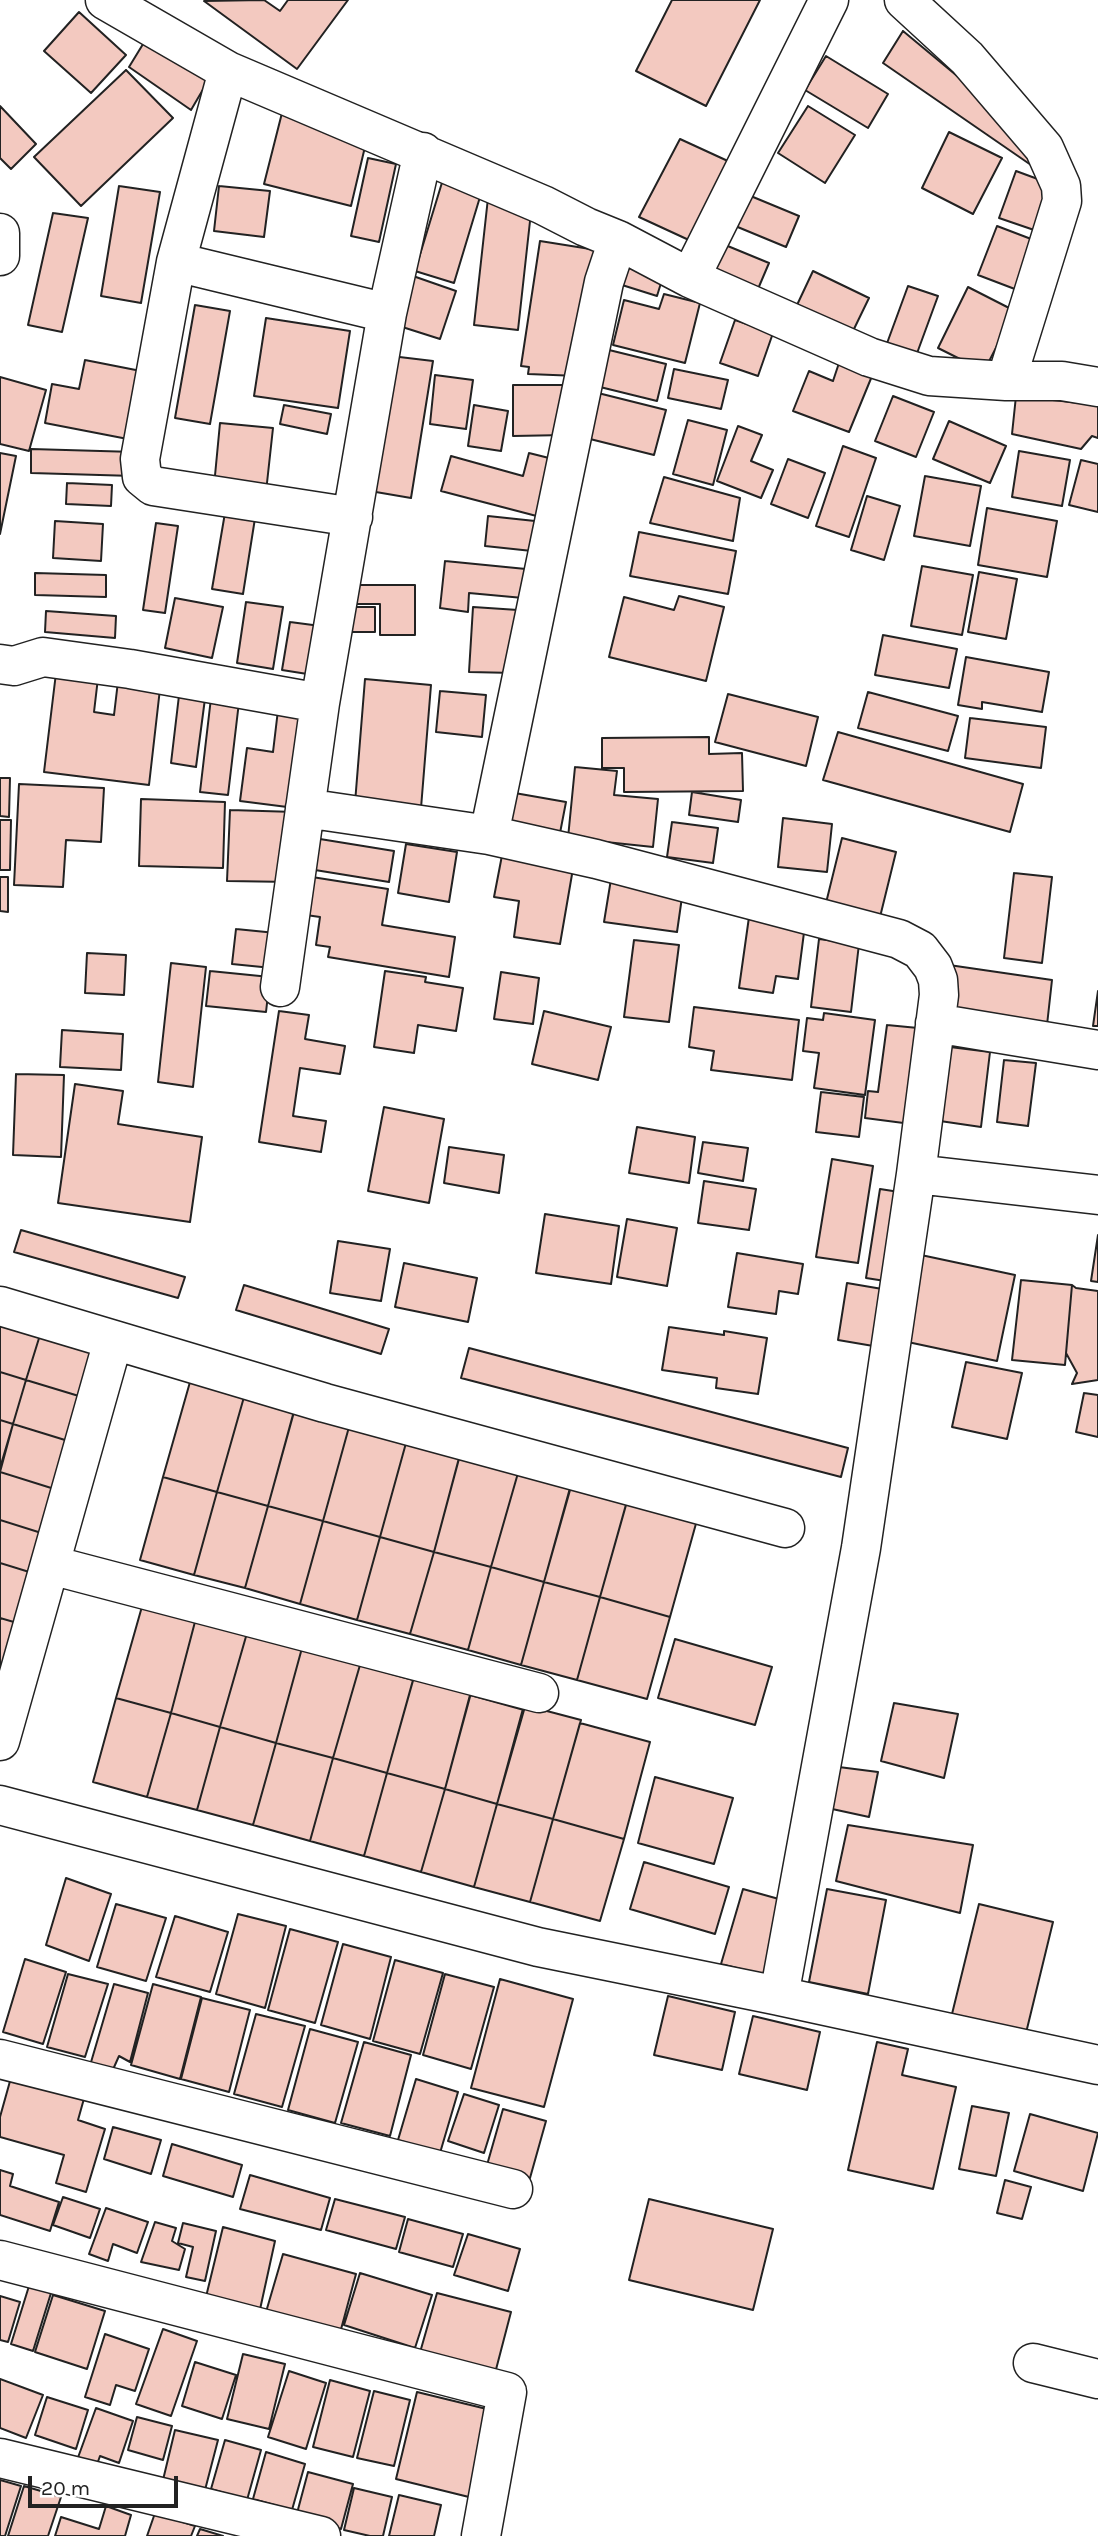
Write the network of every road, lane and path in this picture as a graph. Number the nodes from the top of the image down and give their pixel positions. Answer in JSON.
{"nodes":[{"id":1,"x":105,"y":0,"type":"edge"},
{"id":2,"x":829,"y":0,"type":"edge"},
{"id":3,"x":904,"y":0,"type":"edge"},
{"id":4,"x":228,"y":71,"type":"junction"},
{"id":5,"x":423,"y":152,"type":"junction"},
{"id":6,"x":0,"y":233,"type":"edge"},
{"id":7,"x":618,"y":240,"type":"junction"},
{"id":8,"x":0,"y":256,"type":"edge"},
{"id":9,"x":176,"y":262,"type":"junction"},
{"id":10,"x":690,"y":278,"type":"junction"},
{"id":11,"x":387,"y":313,"type":"junction"},
{"id":12,"x":1006,"y":382,"type":"junction"},
{"id":13,"x":1098,"y":387,"type":"edge"},
{"id":14,"x":353,"y":517,"type":"junction"},
{"id":15,"x":0,"y":664,"type":"edge"},
{"id":16,"x":320,"y":703,"type":"junction"},
{"id":17,"x":305,"y":808,"type":"junction"},
{"id":18,"x":489,"y":835,"type":"junction"},
{"id":19,"x":280,"y":987,"type":"dead end"},
{"id":20,"x":935,"y":1023,"type":"junction"},
{"id":21,"x":1098,"y":1050,"type":"edge"},
{"id":22,"x":916,"y":1174,"type":"junction"},
{"id":23,"x":1098,"y":1195,"type":"edge"},
{"id":24,"x":0,"y":1306,"type":"edge"},
{"id":25,"x":113,"y":1341,"type":"junction"},
{"id":26,"x":785,"y":1528,"type":"dead end"},
{"id":27,"x":51,"y":1565,"type":"junction"},
{"id":28,"x":540,"y":1693,"type":"dead end"},
{"id":29,"x":0,"y":1741,"type":"edge"},
{"id":30,"x":0,"y":1805,"type":"edge"},
{"id":31,"x":779,"y":1996,"type":"junction"},
{"id":32,"x":0,"y":2059,"type":"edge"},
{"id":33,"x":1098,"y":2064,"type":"edge"},
{"id":34,"x":513,"y":2189,"type":"dead end"},
{"id":35,"x":0,"y":2260,"type":"edge"},
{"id":36,"x":1033,"y":2363,"type":"dead end"},
{"id":37,"x":1098,"y":2379,"type":"edge"},
{"id":38,"x":0,"y":2458,"type":"edge"},
{"id":39,"x":321,"y":2536,"type":"edge"},
{"id":40,"x":481,"y":2536,"type":"edge"}],
"edges":[{"from":1,"to":4,"type":"street"},
{"from":2,"to":10,"type":"street"},
{"from":3,"to":12,"type":"street"},
{"from":4,"to":5,"type":"street"},
{"from":4,"to":9,"type":"street"},
{"from":5,"to":7,"type":"street"},
{"from":5,"to":11,"type":"street"},
{"from":6,"to":8,"type":"street"},
{"from":7,"to":10,"type":"street"},
{"from":7,"to":18,"type":"street"},
{"from":9,"to":11,"type":"street"},
{"from":9,"to":14,"type":"street"},
{"from":10,"to":12,"type":"street"},
{"from":11,"to":14,"type":"street"},
{"from":12,"to":13,"type":"street"},
{"from":14,"to":16,"type":"street"},
{"from":15,"to":16,"type":"street"},
{"from":16,"to":17,"type":"street"},
{"from":17,"to":18,"type":"street"},
{"from":17,"to":19,"type":"street"},
{"from":18,"to":20,"type":"street"},
{"from":20,"to":21,"type":"street"},
{"from":20,"to":22,"type":"street"},
{"from":22,"to":23,"type":"street"},
{"from":22,"to":31,"type":"street"},
{"from":24,"to":25,"type":"street"},
{"from":25,"to":26,"type":"street"},
{"from":25,"to":27,"type":"street"},
{"from":27,"to":28,"type":"street"},
{"from":27,"to":29,"type":"street"},
{"from":30,"to":31,"type":"street"},
{"from":31,"to":33,"type":"street"},
{"from":32,"to":34,"type":"street"},
{"from":35,"to":40,"type":"street"},
{"from":36,"to":37,"type":"street"},
{"from":38,"to":39,"type":"street"}]}
